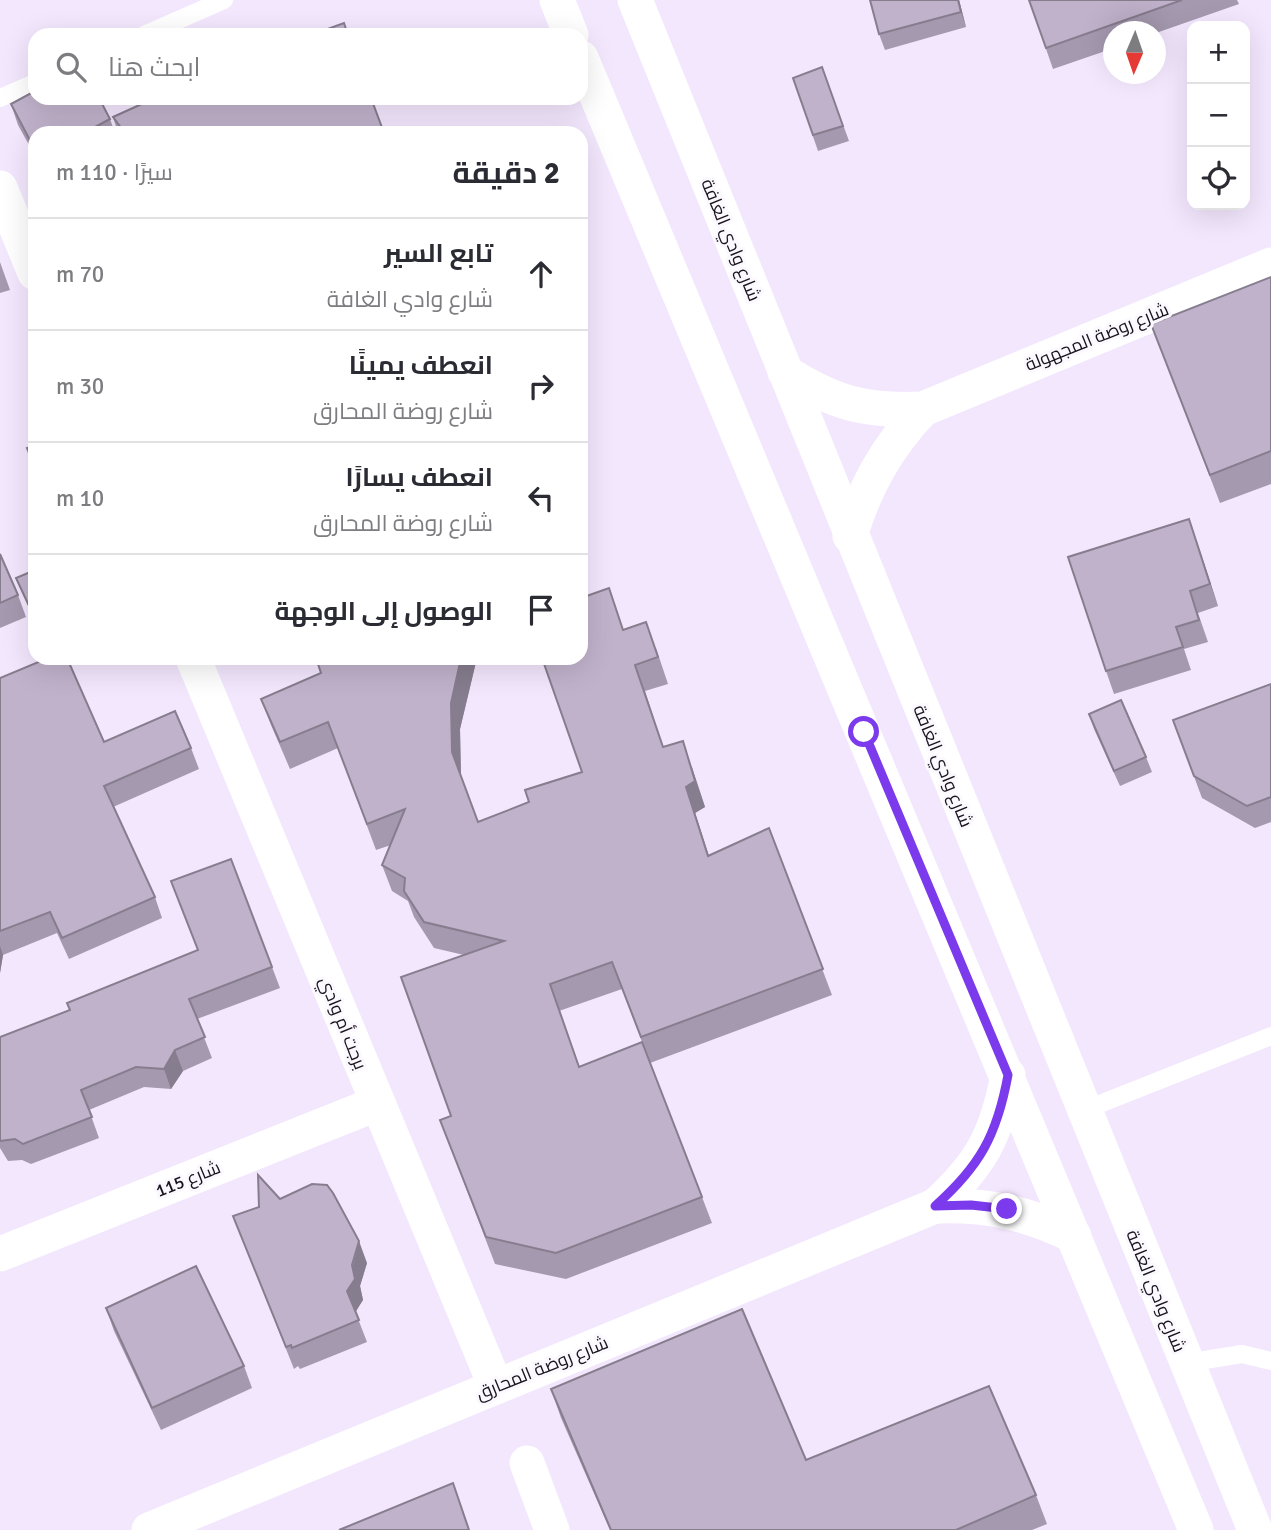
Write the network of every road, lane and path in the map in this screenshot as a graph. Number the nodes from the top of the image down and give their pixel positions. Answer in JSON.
{"nodes":[{"id":1,"x":224,"y":0,"type":"edge"},
{"id":2,"x":557,"y":0,"type":"edge"},
{"id":3,"x":635,"y":0,"type":"edge"},
{"id":4,"x":160,"y":28,"type":"edge"},
{"id":5,"x":568,"y":28,"type":"edge"},
{"id":6,"x":588,"y":75,"type":"edge"},
{"id":7,"x":28,"y":86,"type":"edge"},
{"id":8,"x":0,"y":98,"type":"edge"},
{"id":9,"x":0,"y":188,"type":"edge"},
{"id":10,"x":28,"y":257,"type":"edge"},
{"id":11,"x":1271,"y":265,"type":"edge"},
{"id":12,"x":785,"y":372,"type":"junction"},
{"id":13,"x":923,"y":409,"type":"junction"},
{"id":14,"x":850,"y":536,"type":"junction"},
{"id":15,"x":196,"y":665,"type":"edge"},
{"id":16,"x":1271,"y":1036,"type":"edge"},
{"id":17,"x":1008,"y":1075,"type":"junction"},
{"id":18,"x":376,"y":1104,"type":"junction"},
{"id":19,"x":1083,"y":1111,"type":"junction"},
{"id":20,"x":935,"y":1206,"type":"junction"},
{"id":21,"x":1074,"y":1236,"type":"junction"},
{"id":22,"x":0,"y":1254,"type":"edge"},
{"id":23,"x":1271,"y":1361,"type":"edge"},
{"id":24,"x":1186,"y":1363,"type":"junction"},
{"id":25,"x":496,"y":1387,"type":"junction"},
{"id":26,"x":527,"y":1463,"type":"dead end"},
{"id":27,"x":149,"y":1530,"type":"edge"},
{"id":28,"x":552,"y":1530,"type":"edge"},
{"id":29,"x":1196,"y":1530,"type":"edge"},
{"id":30,"x":1255,"y":1530,"type":"edge"}],
"edges":[{"from":1,"to":4,"type":"lane"},
{"from":2,"to":5,"type":"street"},
{"from":3,"to":12,"type":"street","name":"شارع وادي الغافة"},
{"from":6,"to":17,"type":"street"},
{"from":7,"to":8,"type":"lane"},
{"from":9,"to":10,"type":"street"},
{"from":11,"to":13,"type":"street","name":"شارع روضة المجهولة"},
{"from":12,"to":13,"type":"street","name":"شارع روضة المجهولة"},
{"from":12,"to":14,"type":"street","name":"شارع وادي الغافة"},
{"from":13,"to":14,"type":"street","name":"شارع روضة المجهولة"},
{"from":14,"to":19,"type":"street","name":"شارع وادي الغافة"},
{"from":15,"to":18,"type":"street","name":"برجت أم وادي"},
{"from":16,"to":19,"type":"lane"},
{"from":17,"to":20,"type":"street","name":"شارع روضة المحارق"},
{"from":17,"to":21,"type":"street"},
{"from":18,"to":22,"type":"street","name":"شارع 115"},
{"from":18,"to":25,"type":"street","name":"برجت أم وادي"},
{"from":19,"to":24,"type":"street","name":"شارع وادي الغافة"},
{"from":20,"to":21,"type":"street","name":"شارع روضة المحارق"},
{"from":20,"to":25,"type":"street","name":"شارع روضة المحارق"},
{"from":21,"to":29,"type":"street"},
{"from":23,"to":24,"type":"lane"},
{"from":24,"to":30,"type":"street","name":"شارع وادي الغافة"},
{"from":25,"to":27,"type":"street","name":"شارع روضة المحارق"},
{"from":26,"to":28,"type":"street"}]}
